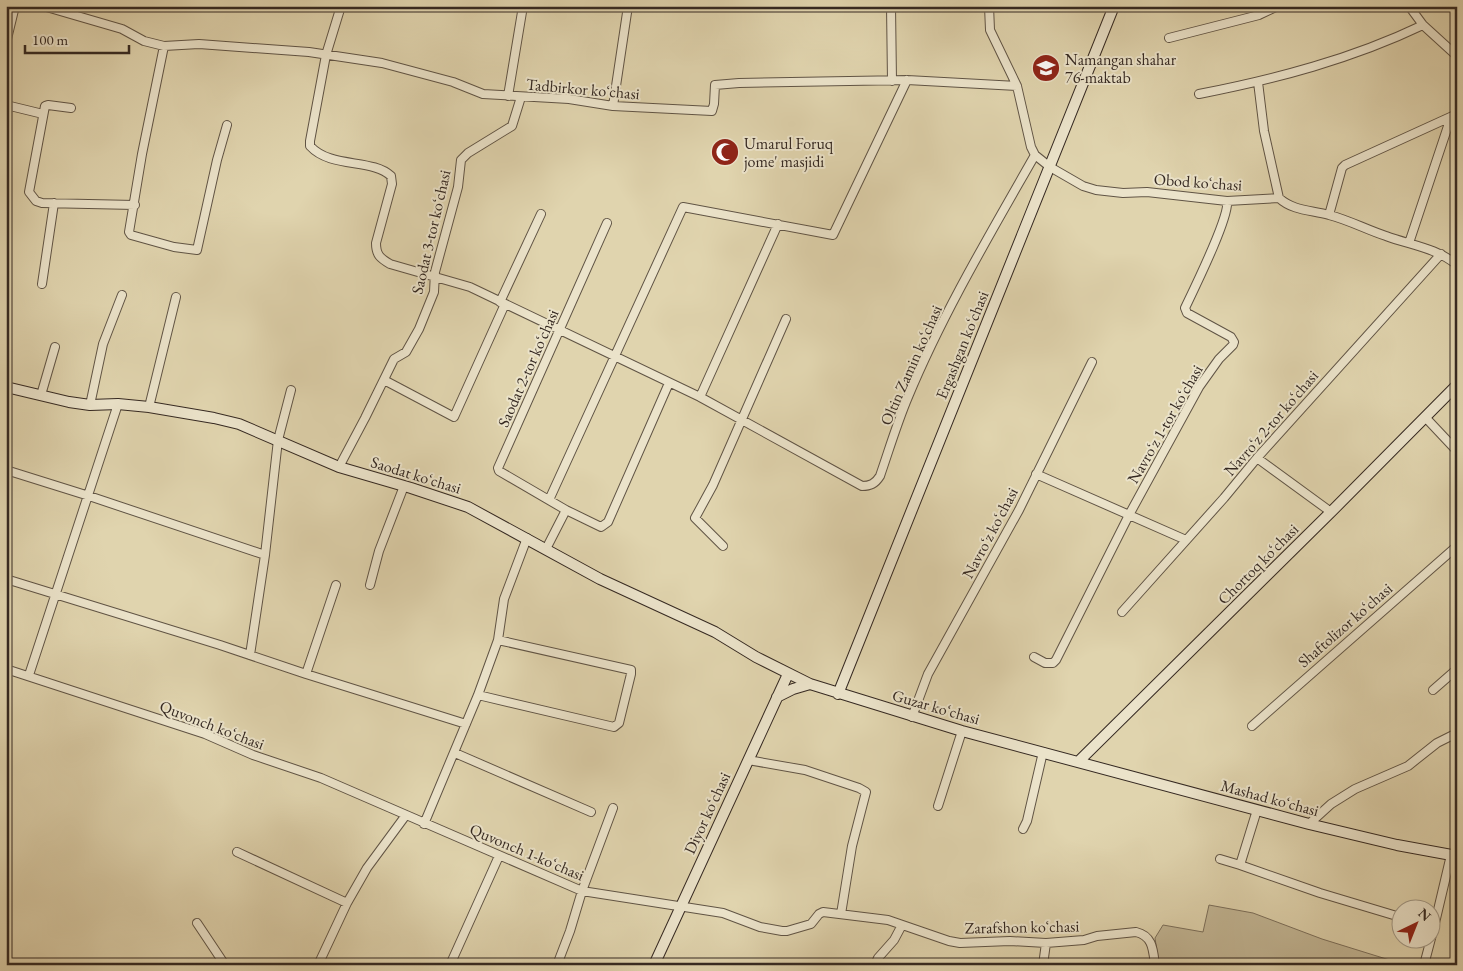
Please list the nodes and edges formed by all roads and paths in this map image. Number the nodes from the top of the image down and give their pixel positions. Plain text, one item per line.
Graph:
1 (15, 6) edge
2 (44, 6) edge
3 (341, 6) edge
4 (523, 6) edge
5 (628, 6) edge
6 (891, 6) edge
7 (989, 6) edge
8 (1114, 6) edge
9 (1278, 6) edge
10 (1409, 6) edge
11 (1423, 25) junction
12 (1169, 38) dead end
13 (6, 43) edge
14 (164, 46) junction
15 (326, 55) junction
16 (1457, 56) edge
17 (907, 80) junction
18 (892, 81) junction
19 (1258, 82) junction
20 (1017, 86) junction
21 (1200, 94) dead end
22 (508, 96) junction
23 (521, 97) junction
24 (6, 105) edge
25 (613, 106) junction
26 (71, 108) dead end
27 (43, 114) junction
28 (1454, 115) edge
29 (227, 125) dead end
30 (1035, 155) junction
31 (1050, 167) junction
32 (1279, 198) junction
33 (1227, 200) junction
34 (54, 203) junction
35 (134, 205) junction
36 (540, 214) dead end
37 (1329, 215) junction
38 (607, 223) dead end
39 (778, 224) junction
40 (1409, 243) junction
41 (1441, 254) junction
42 (1457, 265) edge
43 (435, 277) junction
44 (42, 284) dead end
45 (122, 295) dead end
46 (176, 297) dead end
47 (502, 303) junction
48 (786, 319) dead end
49 (560, 331) junction
50 (55, 347) dead end
51 (614, 358) junction
52 (1092, 362) dead end
53 (384, 380) junction
54 (669, 383) junction
55 (1457, 385) edge
56 (6, 387) edge
57 (291, 390) dead end
58 (41, 394) junction
59 (700, 397) junction
60 (118, 404) junction
61 (90, 405) junction
62 (149, 408) junction
63 (1425, 417) junction
64 (742, 420) junction
65 (278, 440) junction
66 (1457, 451) edge
67 (1257, 458) junction
68 (339, 467) junction
69 (6, 470) edge
70 (1036, 474) junction
71 (404, 486) junction
72 (89, 496) junction
73 (550, 500) junction
74 (566, 510) junction
75 (1331, 512) junction
76 (1129, 515) junction
77 (527, 538) junction
78 (1186, 540) junction
79 (723, 546) dead end
80 (1457, 546) edge
81 (546, 549) junction
82 (265, 555) junction
83 (6, 579) edge
84 (336, 585) dead end
85 (370, 586) dead end
86 (54, 595) junction
87 (1122, 612) dead end
88 (498, 640) junction
89 (250, 655) junction
90 (1034, 657) dead end
91 (6, 669) edge
92 (1457, 669) edge
93 (306, 674) junction
94 (788, 674) junction
95 (29, 675) junction
96 (810, 684) junction
97 (1433, 690) dead end
98 (838, 694) junction
99 (478, 696) junction
100 (776, 697) junction
101 (912, 716) junction
102 (466, 724) junction
103 (1252, 726) dead end
104 (962, 731) junction
105 (1457, 733) edge
106 (1043, 752) junction
107 (455, 753) junction
108 (748, 760) junction
109 (1078, 762) junction
110 (938, 806) dead end
111 (613, 808) dead end
112 (1257, 810) junction
113 (591, 812) dead end
114 (406, 815) junction
115 (424, 824) junction
116 (1309, 824) junction
117 (1023, 829) dead end
118 (237, 852) dead end
119 (499, 856) junction
120 (1454, 856) edge
121 (1220, 859) dead end
122 (1240, 865) junction
123 (582, 891) junction
124 (1440, 901) edge
125 (347, 903) junction
126 (681, 906) junction
127 (840, 914) junction
128 (1390, 914) edge
129 (197, 923) dead end
130 (902, 925) junction
131 (1046, 943) junction
132 (1428, 948) edge
133 (225, 965) edge
134 (318, 965) edge
135 (450, 965) edge
136 (556, 965) edge
137 (654, 965) edge
138 (875, 965) edge
139 (1043, 965) edge
140 (1155, 965) edge
141 (1424, 965) edge

1 - 13 street
2 - 14 street, Tadbirkor koʻchasi
3 - 15 street
4 - 22 street
5 - 25 street
6 - 18 street
7 - 20 street
8 - 31 street, Ergashgan koʻchasi
9 - 12 street
10 - 11 street
11 - 16 street
11 - 19 street
14 - 15 street, Tadbirkor koʻchasi
14 - 35 street
15 - 22 street, Tadbirkor koʻchasi
15 - 43 street, Oltin Zamin koʻchasi
17 - 18 street, Tadbirkor koʻchasi
17 - 20 street, Tadbirkor koʻchasi
17 - 39 street
18 - 25 street, Tadbirkor koʻchasi
19 - 21 street
19 - 32 street
20 - 30 street
22 - 23 street, Tadbirkor koʻchasi
23 - 25 street, Tadbirkor koʻchasi
23 - 43 street, Saodat 3-tor koʻchasi
24 - 27 street
26 - 27 street
27 - 34 street
28 - 37 street
28 - 40 street
29 - 35 street
30 - 31 street
30 - 64 street, Oltin Zamin koʻchasi
31 - 33 street, Obod koʻchasi
31 - 98 street, Ergashgan koʻchasi
32 - 33 street, Obod koʻchasi
32 - 37 street
33 - 76 street, Navroʻz 1-tor koʻchasi
34 - 35 street
34 - 44 street
36 - 47 street
37 - 40 street
38 - 49 street, Saodat 2-tor koʻchasi
39 - 51 street
39 - 59 street
40 - 41 street
41 - 42 street
41 - 67 street, Navroʻz 2-tor koʻchasi
43 - 47 street, Oltin Zamin koʻchasi
43 - 53 street, Saodat 3-tor koʻchasi
45 - 61 street
46 - 62 street
47 - 49 street, Oltin Zamin koʻchasi
47 - 53 street
48 - 64 street
49 - 51 street, Oltin Zamin koʻchasi
49 - 73 street, Saodat 2-tor koʻchasi
50 - 58 street
51 - 54 street, Oltin Zamin koʻchasi
51 - 73 street
52 - 70 street, Navroʻz koʻchasi
53 - 68 street, Saodat 3-tor koʻchasi
54 - 59 street, Oltin Zamin koʻchasi
54 - 74 street
55 - 63 street, Chortoq koʻchasi
56 - 58 street, Saodat koʻchasi
57 - 65 street
58 - 61 street, Saodat koʻchasi
59 - 64 street, Oltin Zamin koʻchasi
60 - 61 street, Saodat koʻchasi
60 - 62 street, Saodat koʻchasi
60 - 72 street
62 - 65 street, Saodat koʻchasi
63 - 66 street
63 - 75 street, Chortoq koʻchasi
64 - 79 street
65 - 68 street, Saodat koʻchasi
65 - 82 street
67 - 75 street
67 - 78 street, Navroʻz 2-tor koʻchasi
68 - 71 street, Saodat koʻchasi
69 - 72 street
70 - 76 street
70 - 101 street, Navroʻz koʻchasi
71 - 77 street, Saodat koʻchasi
71 - 85 street
72 - 82 street
72 - 86 street
73 - 74 street
74 - 81 street
75 - 109 street, Chortoq koʻchasi
76 - 78 street
76 - 90 street, Navroʻz 1-tor koʻchasi
77 - 81 street, Saodat koʻchasi
77 - 88 street
78 - 87 street, Navroʻz 2-tor koʻchasi
80 - 103 street, Shaftolizor koʻchasi
81 - 94 street, Saodat koʻchasi
82 - 89 street
83 - 86 street
84 - 93 street
86 - 89 street
86 - 95 street
88 - 99 street
88 - 99 street
89 - 93 street
91 - 95 street, Quvonch koʻchasi
92 - 97 street
93 - 102 street
94 - 96 street, Guzar koʻchasi
94 - 100 street, Diyor koʻchasi
95 - 114 street, Quvonch koʻchasi
96 - 98 street, Guzar koʻchasi
96 - 100 street
98 - 101 street, Guzar koʻchasi
99 - 102 street
100 - 108 street, Diyor koʻchasi
101 - 104 street, Guzar koʻchasi
102 - 107 street
104 - 106 street, Guzar koʻchasi
104 - 110 street
105 - 116 street
106 - 109 street, Guzar koʻchasi
106 - 117 street
107 - 113 street
107 - 115 street
108 - 126 street, Diyor koʻchasi
108 - 127 street
109 - 112 street, Mashad koʻchasi
111 - 123 street
112 - 116 street, Mashad koʻchasi
112 - 122 street
114 - 115 street, Quvonch 1-koʻchasi
114 - 125 street
115 - 119 street, Quvonch 1-koʻchasi
116 - 120 street, Mashad koʻchasi
118 - 125 street
119 - 123 street, Quvonch 1-koʻchasi
119 - 135 street
120 - 124 street
121 - 122 street
122 - 128 street
123 - 126 street, Quvonch 1-koʻchasi
123 - 136 street
125 - 134 street
126 - 127 street, Zarafshon koʻchasi
126 - 137 street, Diyor koʻchasi
127 - 130 street, Zarafshon koʻchasi
129 - 133 street
130 - 131 street, Zarafshon koʻchasi
130 - 138 street
131 - 139 street
131 - 140 street, Zarafshon koʻchasi
132 - 141 street

